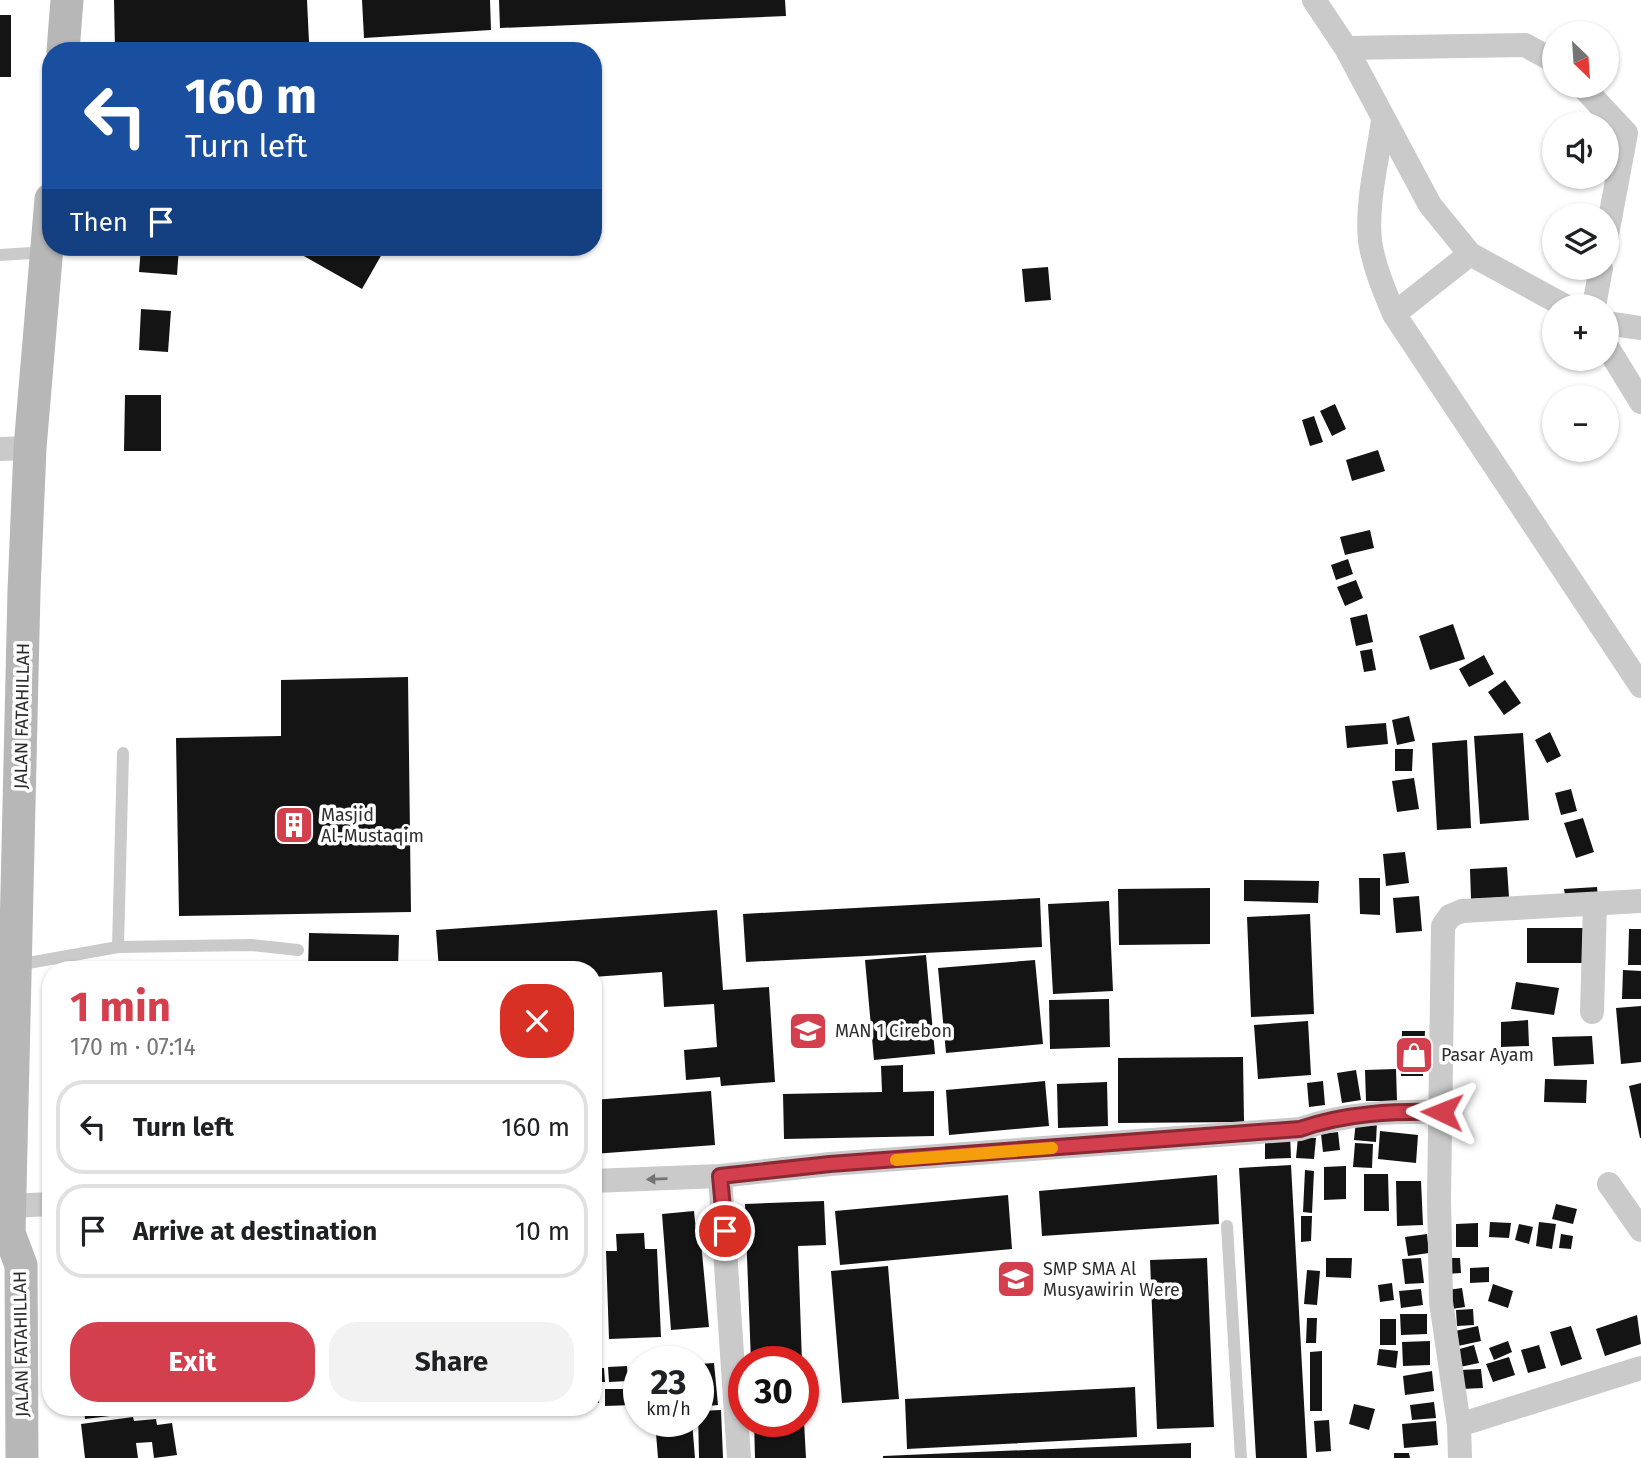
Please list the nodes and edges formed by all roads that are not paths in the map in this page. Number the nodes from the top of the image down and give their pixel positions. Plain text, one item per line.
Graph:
1 (67, 0) edge
2 (1314, 0) edge
3 (63, 42) edge
4 (1346, 48) junction
5 (1542, 54) edge
6 (1595, 98) edge
7 (1383, 120) junction
8 (1634, 134) edge
9 (1616, 203) edge
10 (42, 253) edge
11 (1470, 254) junction
12 (0, 255) edge
13 (47, 256) edge
14 (1543, 294) edge
15 (1394, 314) junction
16 (1619, 325) edge
17 (1641, 328) edge
18 (1619, 366) edge
19 (1641, 402) edge
20 (15, 449) edge
21 (1641, 685) edge
22 (11, 738) edge
23 (123, 753) dead end
24 (1641, 901) edge
25 (1595, 904) junction
26 (118, 947) junction
27 (298, 950) dead end
28 (17, 965) junction
29 (1592, 1012) dead end
30 (1442, 1112) junction
31 (720, 1176) junction
32 (602, 1181) edge
33 (1609, 1184) dead end
34 (42, 1212) edge
35 (1227, 1226) dead end
36 (1641, 1230) edge
37 (8, 1243) edge
38 (1641, 1368) edge
39 (1459, 1425) junction
40 (22, 1458) edge
41 (739, 1458) edge
42 (1241, 1458) edge
43 (1460, 1458) edge

1 - 3 street
2 - 4 street
4 - 5 street
4 - 7 street
6 - 8 street
7 - 11 street
7 - 15 street
8 - 9 street
10 - 12 lane
11 - 14 street
11 - 15 street
13 - 20 street, JALAN FATAHILLAH
15 - 21 street
16 - 17 street
18 - 19 street
20 - 22 street, JALAN FATAHILLAH
22 - 28 street, JALAN FATAHILLAH
23 - 26 lane
24 - 25 street
25 - 29 street
25 - 30 street
26 - 27 lane
26 - 28 lane
28 - 37 street, JALAN FATAHILLAH
30 - 31 street
30 - 39 street
31 -> 32 street
31 - 41 street
33 - 36 street
34 - 37 street
35 - 42 lane
37 - 40 street, JALAN FATAHILLAH
38 - 39 street
39 - 43 street

